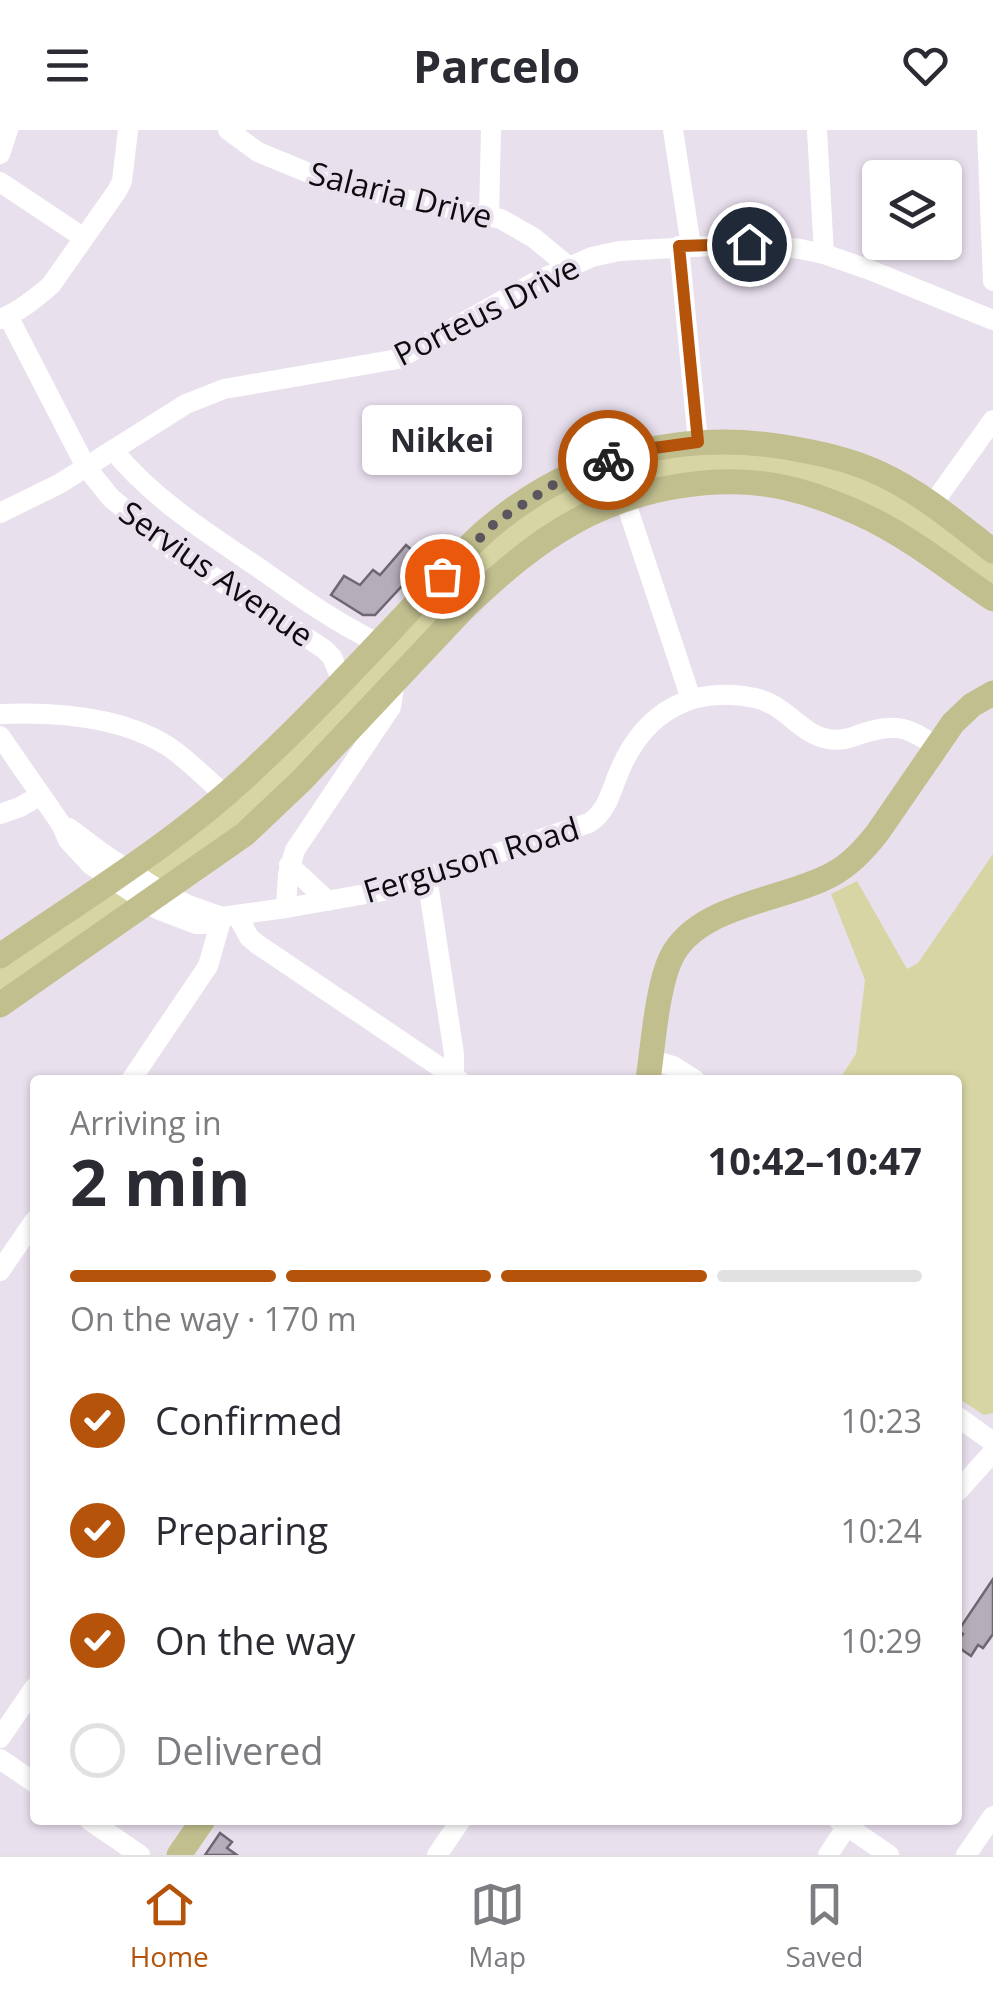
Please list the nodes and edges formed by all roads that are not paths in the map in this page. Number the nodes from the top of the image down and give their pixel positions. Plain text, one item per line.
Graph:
1 (8, 130) edge
2 (128, 130) edge
3 (228, 130) edge
4 (491, 130) edge
5 (673, 130) edge
6 (817, 130) edge
7 (987, 130) edge
8 (0, 154) edge
9 (0, 182) edge
10 (489, 216) junction
11 (84, 238) junction
12 (685, 246) junction
13 (824, 254) junction
14 (569, 267) junction
15 (993, 281) edge
16 (4, 317) edge
17 (993, 320) edge
18 (993, 420) edge
19 (698, 442) junction
20 (113, 450) junction
21 (86, 467) junction
22 (625, 500) junction
23 (932, 505) junction
24 (0, 513) edge
25 (993, 551) edge
26 (993, 600) edge
27 (378, 643) junction
28 (342, 682) junction
29 (395, 682) junction
30 (993, 693) edge
31 (691, 699) junction
32 (0, 714) edge
33 (0, 736) edge
34 (936, 746) junction
35 (41, 794) junction
36 (225, 796) junction
37 (0, 814) edge
38 (290, 865) junction
39 (119, 874) junction
40 (427, 877) junction
41 (154, 898) junction
42 (328, 901) junction
43 (286, 908) junction
44 (230, 916) junction
45 (0, 956) edge
46 (0, 1005) edge
47 (650, 1070) edge
48 (134, 1075) edge
49 (450, 1075) edge
50 (454, 1075) edge
51 (686, 1075) edge
52 (30, 1227) edge
53 (0, 1271) edge
54 (962, 1420) edge
55 (993, 1442) edge
56 (993, 1452) edge
57 (962, 1487) edge
58 (30, 1695) edge
59 (0, 1738) edge
60 (0, 1759) edge
61 (30, 1780) edge
62 (993, 1816) edge
63 (96, 1825) edge
64 (200, 1825) edge
65 (458, 1825) edge
66 (841, 1825) edge
67 (845, 1825) edge
68 (140, 1855) edge
69 (179, 1855) edge
70 (438, 1855) edge
71 (828, 1855) edge
72 (889, 1855) edge
73 (966, 1855) edge

1 - 8 street
2 - 11 street
3 - 10 street, Salaria Drive
4 - 10 street
5 - 12 street
6 - 13 street
7 - 15 street
9 - 11 street
10 - 14 street, Salaria Drive
11 - 16 street
12 - 13 street, Porteus Drive
12 - 14 street, Porteus Drive
12 - 19 street
13 - 17 street, Porteus Drive
14 - 20 street, Porteus Drive
16 - 21 street, Servius Avenue
18 - 23 street
19 - 23 main road
19 - 27 main road
20 - 21 street, Porteus Drive
20 - 27 street, Servius Avenue
21 - 24 street, Porteus Drive
21 - 28 street, Servius Avenue
22 - 26 main road
22 - 29 main road
22 - 31 street
23 - 25 main road
27 - 28 main road
28 - 36 main road
29 - 38 street
29 - 41 main road
30 - 34 main road
31 - 34 street
31 - 40 street, Ferguson Road
32 - 36 street
33 - 35 street, Ferguson Road
34 - 47 main road
35 - 37 street
35 - 39 street, Ferguson Road
36 - 39 main road
38 - 42 street
38 - 43 street
39 - 41 street, Ferguson Road
39 - 45 main road
40 - 42 street, Ferguson Road
40 - 50 street
41 - 44 street, Ferguson Road
41 - 46 main road
42 - 43 street, Ferguson Road
43 - 44 street, Ferguson Road
44 - 48 street
44 - 49 street
47 - 51 street
52 - 53 street
54 - 55 street
56 - 57 street
58 - 59 street
60 - 61 street
62 - 73 street
63 - 68 street
64 - 69 main road
65 - 70 street
66 - 71 street
67 - 72 street

